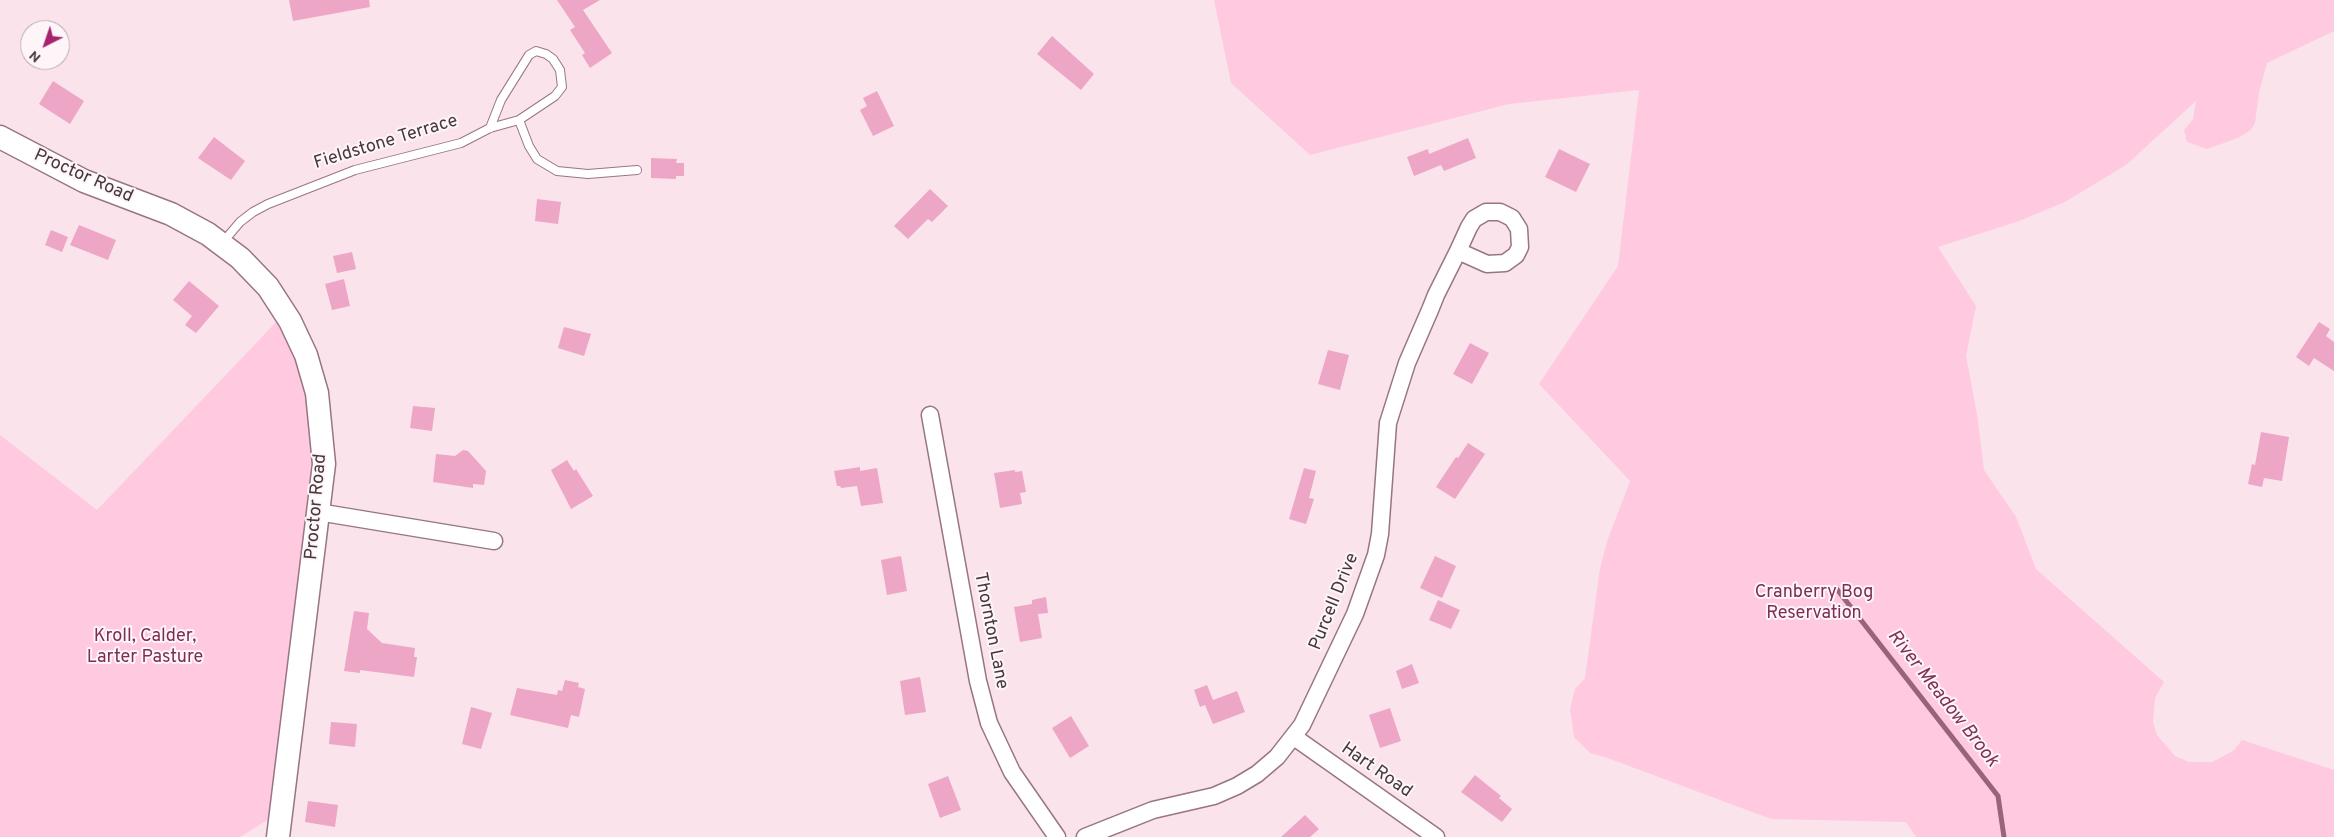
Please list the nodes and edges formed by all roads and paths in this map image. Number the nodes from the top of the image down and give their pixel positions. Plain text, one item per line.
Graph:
1 (519, 120) junction
2 (490, 128) junction
3 (0, 137) edge
4 (637, 170) dead end
5 (221, 244) junction
6 (1458, 251) dead end
7 (930, 415) dead end
8 (318, 512) junction
9 (494, 541) dead end
10 (1294, 737) junction
11 (278, 837) edge
12 (1057, 837) edge
13 (1085, 837) edge
14 (1436, 837) edge

1 - 2 lane, Fieldstone Terrace
1 - 2 lane, Fieldstone Terrace
1 - 4 lane
2 - 5 lane, Fieldstone Terrace
3 - 5 main road, Proctor Road
5 - 8 main road, Proctor Road
6 - 10 street, Purcell Drive
7 - 12 street, Thornton Lane
8 - 9 street
8 - 11 main road, Proctor Road
10 - 13 street, Purcell Drive
10 - 14 street, Hart Road

